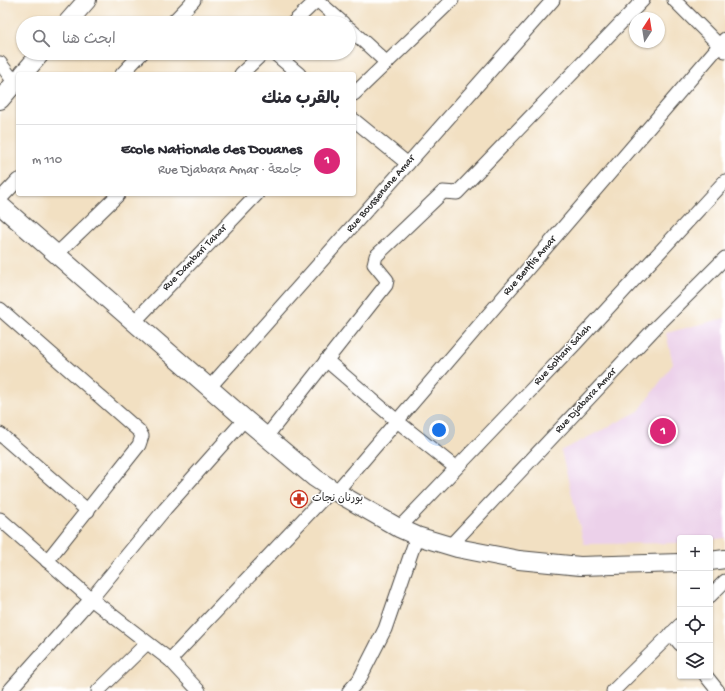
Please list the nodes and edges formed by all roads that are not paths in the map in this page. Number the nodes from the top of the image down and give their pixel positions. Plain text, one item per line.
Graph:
1 (87, 0) edge
2 (194, 0) edge
3 (317, 0) edge
4 (452, 0) edge
5 (553, 0) edge
6 (643, 0) edge
7 (674, 0) edge
8 (73, 16) edge
9 (179, 16) edge
10 (300, 16) edge
11 (335, 16) edge
12 (356, 34) edge
13 (723, 45) edge
14 (35, 60) edge
15 (135, 60) edge
16 (256, 60) edge
17 (282, 60) edge
18 (387, 63) junction
19 (0, 64) edge
20 (24, 72) edge
21 (124, 72) edge
22 (243, 72) edge
23 (297, 72) edge
24 (16, 77) edge
25 (16, 81) edge
26 (356, 92) edge
27 (0, 100) edge
28 (356, 122) edge
29 (408, 164) junction
30 (725, 181) edge
31 (16, 182) edge
32 (117, 196) edge
33 (255, 196) edge
34 (0, 199) edge
35 (0, 205) edge
36 (57, 254) junction
37 (725, 258) edge
38 (0, 309) edge
39 (134, 322) junction
40 (326, 360) junction
41 (209, 388) junction
42 (245, 419) junction
43 (397, 420) junction
44 (0, 434) edge
45 (266, 437) junction
46 (456, 468) junction
47 (334, 491) junction
48 (88, 511) junction
49 (0, 519) edge
50 (399, 528) junction
51 (417, 536) junction
52 (450, 546) junction
53 (725, 559) edge
54 (47, 560) junction
55 (713, 561) edge
56 (677, 563) edge
57 (725, 581) edge
58 (713, 593) edge
59 (91, 599) junction
60 (676, 629) edge
61 (680, 643) edge
62 (147, 644) junction
63 (170, 660) junction
64 (708, 679) edge
65 (9, 691) edge
66 (98, 691) edge
67 (199, 691) edge
68 (348, 691) edge
69 (612, 691) edge
70 (718, 691) edge

1 - 8 main road
2 - 9 street
3 - 10 street
3 - 11 street
4 - 18 street
5 - 29 street, Rue Boussenane Amar
6 - 40 street
7 - 13 street
12 - 18 street
13 - 43 street, Rue Benflis Amar
14 - 20 main road
15 - 21 street
16 - 22 street
17 - 23 street
18 - 26 street
19 - 24 street
25 - 27 main road
28 - 29 street
29 - 41 street, Rue Boussenane Amar
30 - 46 street, Rue Soltani Salah
31 - 34 street
32 - 36 street
33 - 39 street, Rue Dambari Tahar
35 - 36 main road
36 - 39 main road
37 - 52 street, Rue Djabara Amar
38 - 48 street
39 - 41 main road
40 - 43 street
40 - 45 street
41 - 42 main road
42 - 45 main road
42 - 59 street
43 - 46 street
43 - 47 street, Rue Benflis Amar
44 - 48 street
45 - 47 main road
46 - 50 street, Rue Soltani Salah
47 - 50 main road
47 - 63 street, Rue Benflis Amar
48 - 54 street
49 - 54 street
50 - 51 main road
51 - 52 main road
51 - 68 street
52 - 56 main road
53 - 55 main road
54 - 59 street
57 - 58 street
59 - 62 street
59 - 65 street
60 - 61 street
60 - 69 street
62 - 63 street
62 - 66 street
63 - 67 street
64 - 70 street

